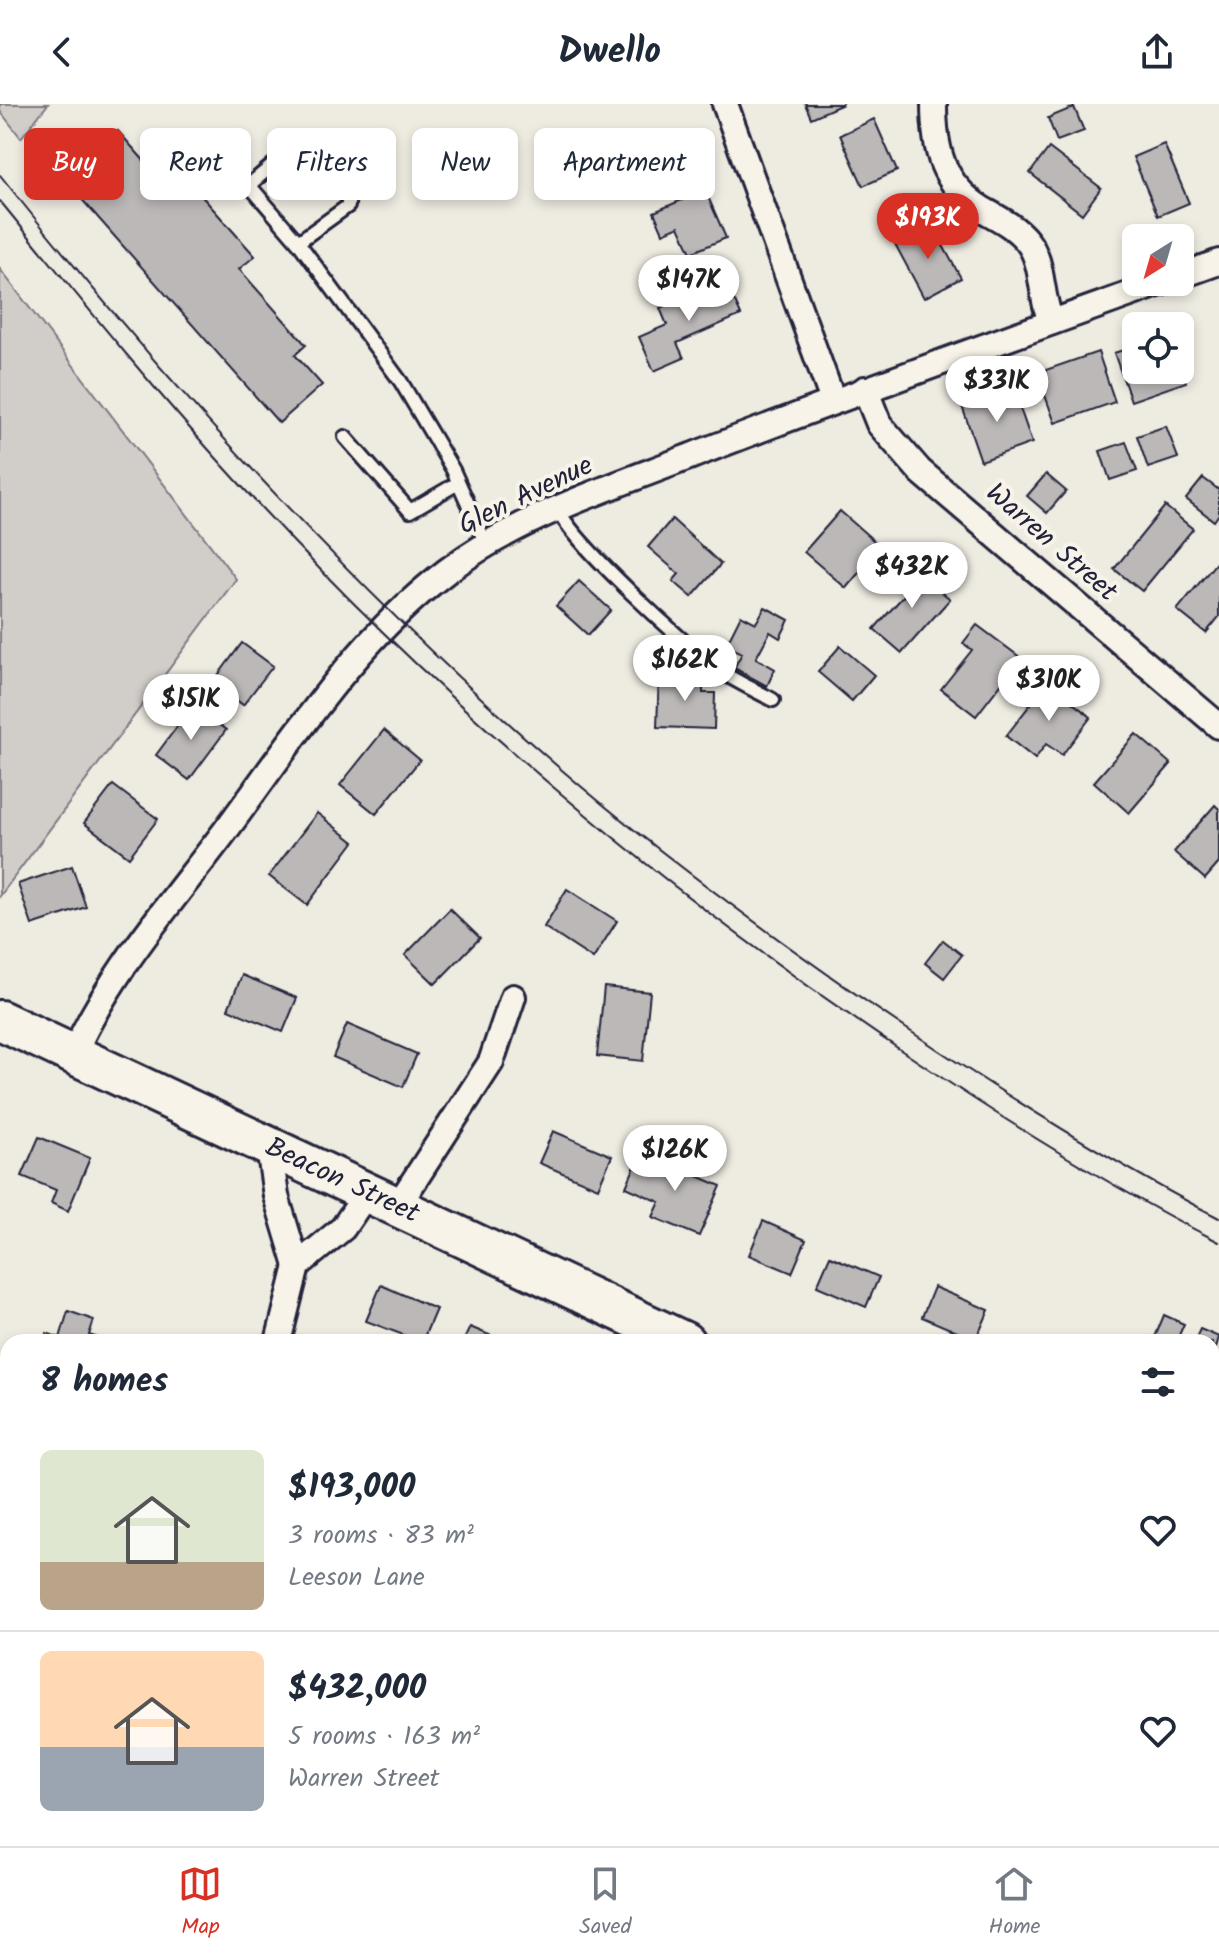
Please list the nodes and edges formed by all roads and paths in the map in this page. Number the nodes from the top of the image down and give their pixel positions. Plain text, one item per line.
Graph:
1 (725, 104) edge
2 (934, 104) edge
3 (298, 242) junction
4 (1219, 262) edge
5 (1194, 271) edge
6 (1125, 296) edge
7 (1052, 322) junction
8 (865, 389) junction
9 (833, 401) junction
10 (345, 437) dead end
11 (458, 483) junction
12 (558, 509) junction
13 (486, 544) junction
14 (773, 700) dead end
15 (1219, 726) edge
16 (513, 997) dead end
17 (0, 1020) edge
18 (73, 1055) junction
19 (269, 1147) junction
20 (382, 1200) junction
21 (297, 1266) junction
22 (280, 1334) edge
23 (668, 1334) edge

1 - 9 street
2 - 7 street
3 - 3 lane
3 - 11 lane
4 - 5 street
6 - 7 street, Glen Avenue
7 - 8 street, Glen Avenue
8 - 9 street, Glen Avenue
8 - 15 street, Warren Street
9 - 12 street, Glen Avenue
10 - 11 lane
11 - 13 lane
12 - 13 street, Glen Avenue
12 - 14 lane
13 - 18 street, Glen Avenue
16 - 20 street
17 - 18 main road, Beacon Street
18 - 19 main road, Beacon Street
19 - 20 main road, Beacon Street
19 - 21 street
20 - 21 street
20 - 23 main road, Beacon Street
21 - 22 street

